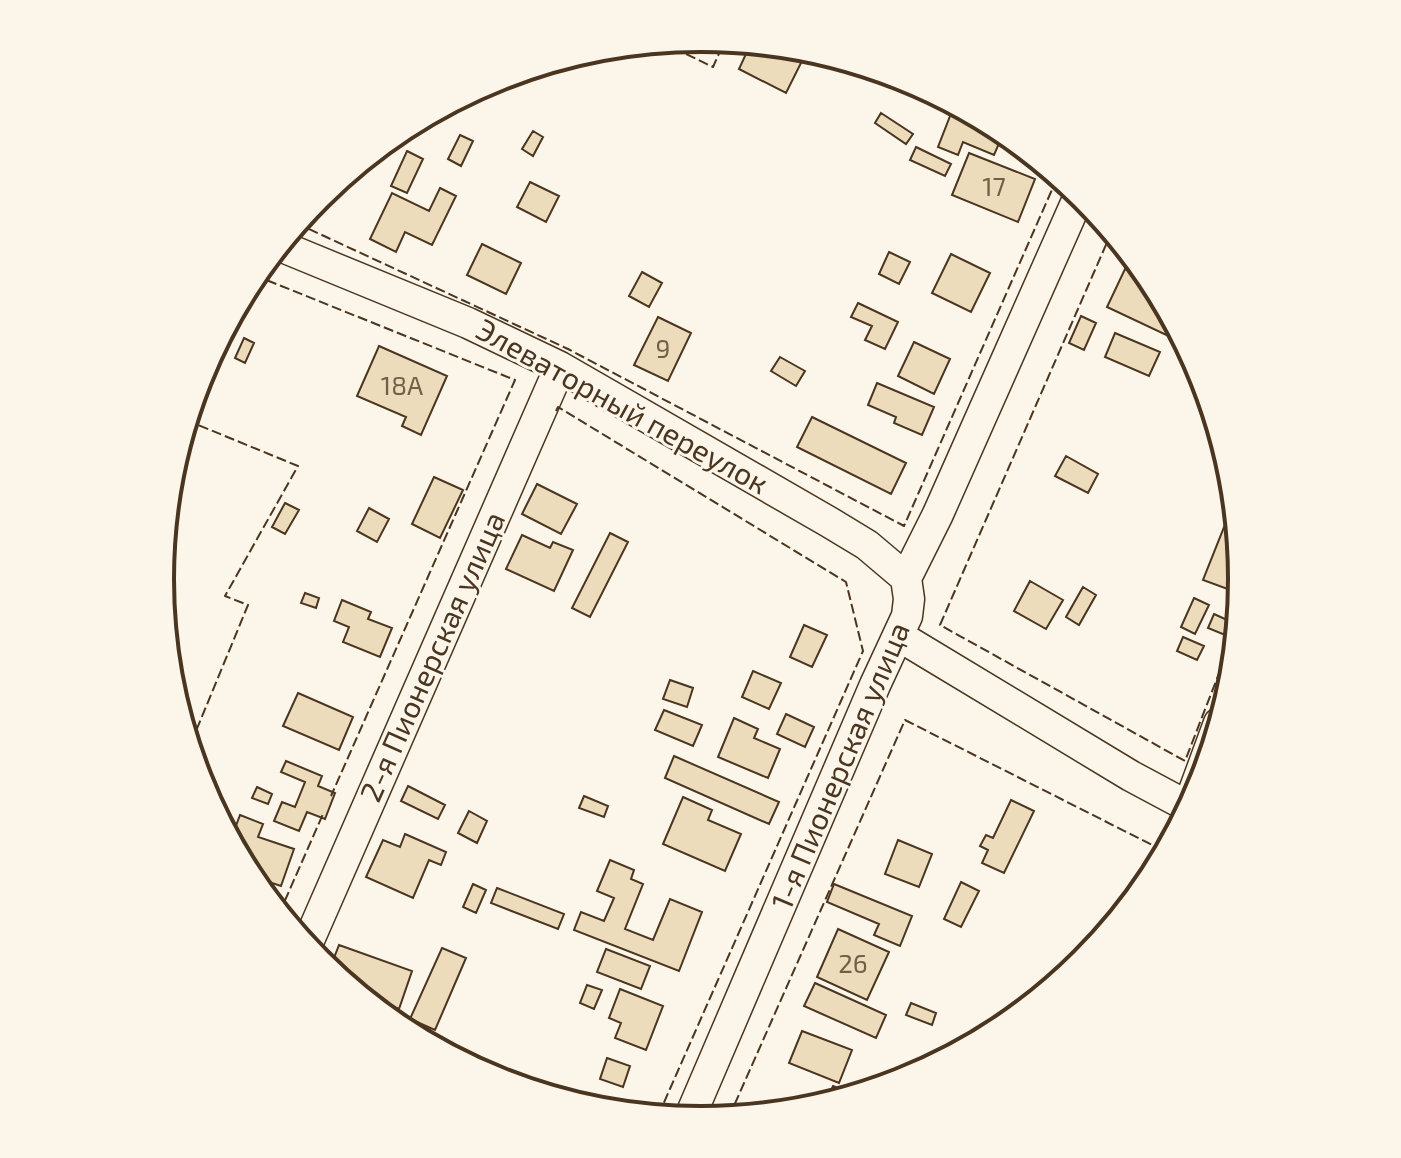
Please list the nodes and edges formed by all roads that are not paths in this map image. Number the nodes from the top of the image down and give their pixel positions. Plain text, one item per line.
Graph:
1 (1074, 207) edge
2 (289, 250) edge
3 (560, 367) junction
4 (906, 578) junction
5 (899, 636) junction
6 (1178, 802) edge
7 (312, 934) edge
8 (695, 1106) edge

1 - 4 street, 1-я Пионерская улица
2 - 3 street, Элеваторный переулок
3 - 4 street, Элеваторный переулок
3 - 7 street, 2-я Пионерская улица
4 - 5 street, 1-я Пионерская улица
5 - 6 street
5 - 8 street, 1-я Пионерская улица

